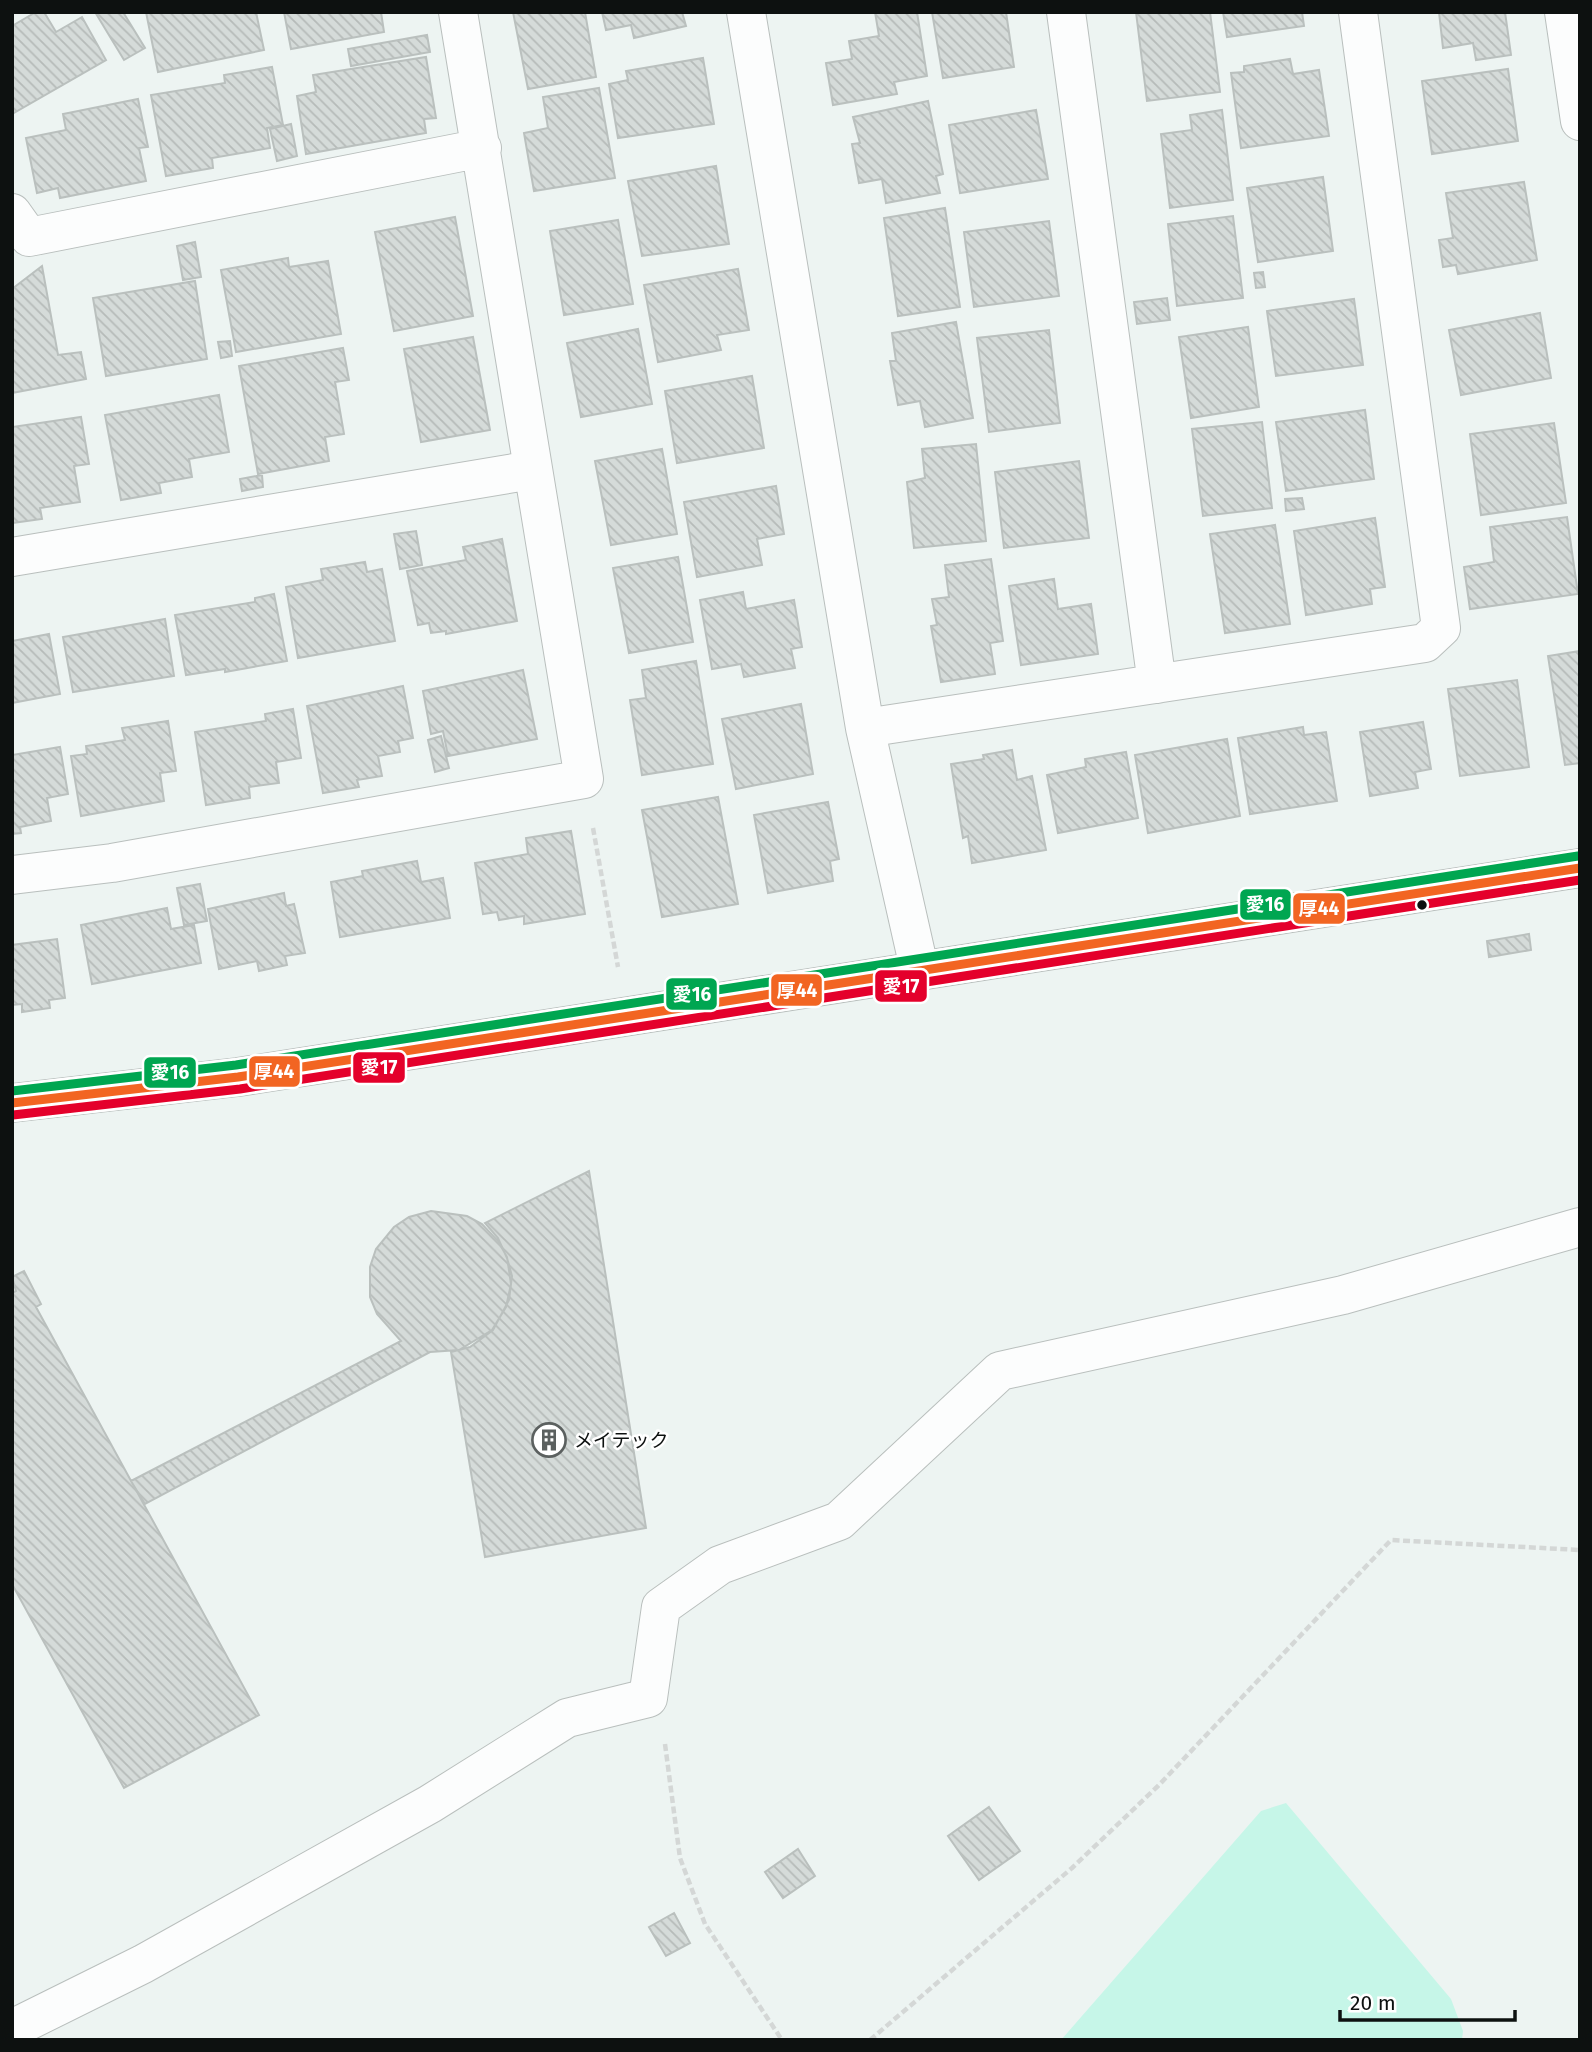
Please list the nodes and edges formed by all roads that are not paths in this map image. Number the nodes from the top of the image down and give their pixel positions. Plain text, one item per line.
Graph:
1 (458, 12) edge
2 (746, 12) edge
3 (1066, 12) edge
4 (1358, 12) edge
5 (1564, 12) edge
6 (1580, 121) edge
7 (482, 148) junction
8 (12, 213) edge
9 (532, 470) junction
10 (12, 557) edge
11 (1157, 684) junction
12 (865, 728) junction
13 (1580, 868) edge
14 (12, 875) edge
15 (920, 972) junction
16 (12, 1103) edge
17 (1580, 1227) edge
18 (12, 2036) edge

1 - 7 street
2 - 12 street
3 - 11 street
4 - 11 street
5 - 6 street
7 - 8 street
7 - 9 street
9 - 10 street
9 - 14 street
11 - 12 street
12 - 15 street
13 - 15 street
15 - 16 street
17 - 18 street

